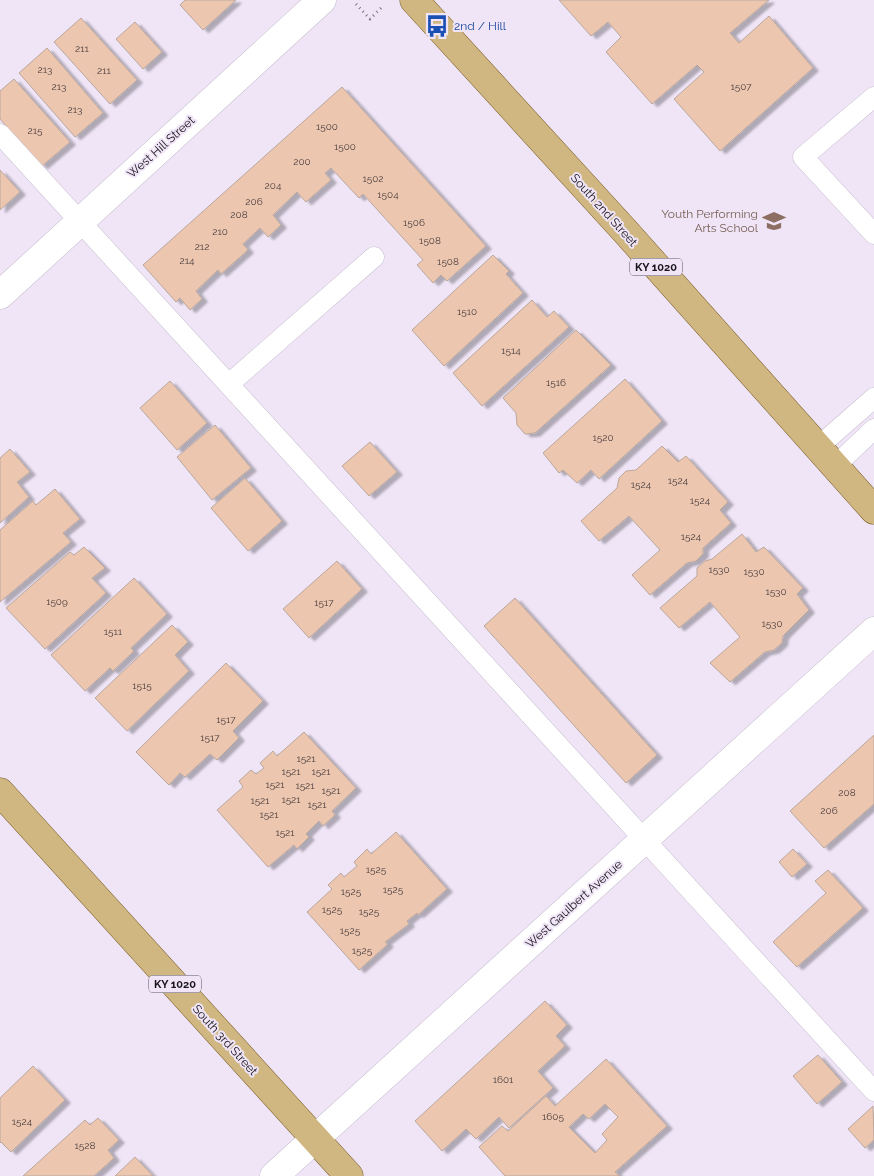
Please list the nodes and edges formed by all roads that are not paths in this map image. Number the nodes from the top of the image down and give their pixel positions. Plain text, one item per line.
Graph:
1 (322, 0) edge
2 (414, 0) edge
3 (874, 97) edge
4 (0, 134) edge
5 (80, 221) junction
6 (872, 229) edge
7 (374, 257) dead end
8 (0, 295) edge
9 (228, 384) junction
10 (874, 398) edge
11 (874, 429) edge
12 (827, 457) junction
13 (874, 510) edge
14 (874, 632) edge
15 (0, 792) edge
16 (645, 839) junction
17 (874, 1091) edge
18 (315, 1138) junction
19 (274, 1176) edge
20 (349, 1176) edge

1 - 5 street, West Hill Street
2 - 12 main road, South 2nd Street / KY 1020
3 - 6 lane
4 - 5 lane
5 - 8 street, West Hill Street
5 - 9 lane
7 - 9 lane
9 - 16 lane
10 - 12 lane
11 - 12 lane
12 - 13 main road, South 2nd Street / KY 1020
14 - 16 street, West Gaulbert Avenue
15 - 18 main road, South 3rd Street / KY 1020
16 - 17 lane
16 - 18 street, West Gaulbert Avenue
18 - 19 street, West Gaulbert Avenue
18 - 20 main road, South 3rd Street / KY 1020

